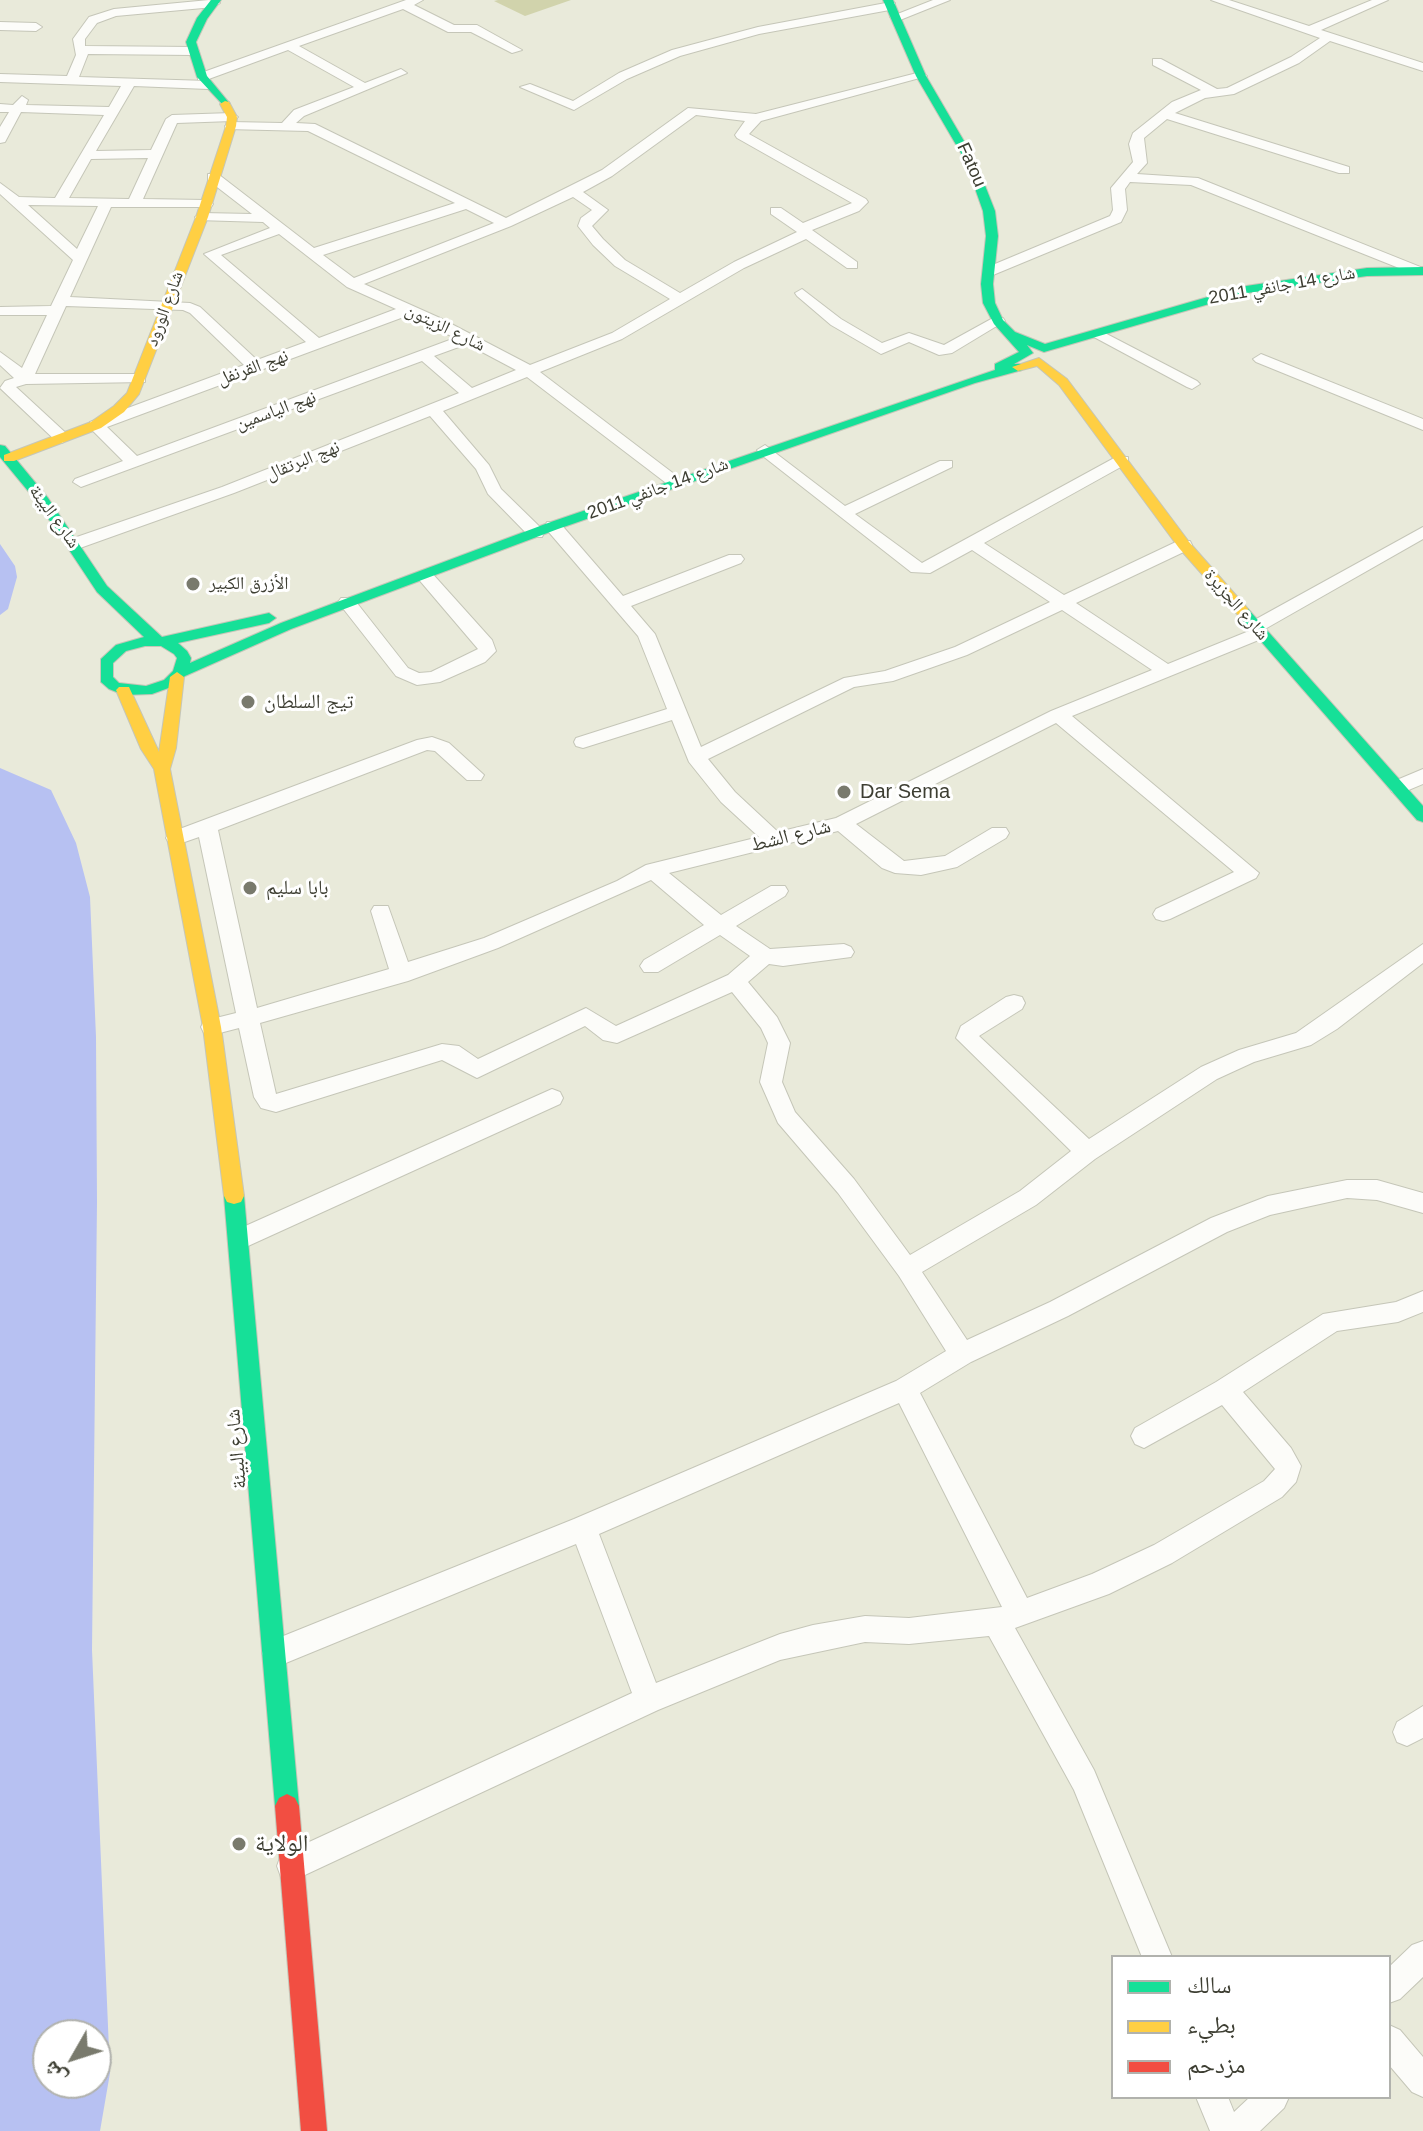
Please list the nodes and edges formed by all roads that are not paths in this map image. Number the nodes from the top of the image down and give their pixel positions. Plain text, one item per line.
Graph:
1 (944, 0) edge
2 (1217, 0) edge
3 (1382, 0) edge
4 (215, 1) edge
5 (410, 2) edge
6 (892, 8) edge
7 (0, 26) edge
8 (36, 27) dead end
9 (1307, 31) junction
10 (1327, 37) junction
11 (289, 46) junction
12 (83, 50) junction
13 (516, 50) dead end
14 (193, 51) junction
15 (1157, 62) dead end
16 (1423, 67) edge
17 (401, 73) dead end
18 (921, 76) junction
19 (0, 78) edge
20 (37, 79) junction
21 (71, 81) junction
22 (205, 81) junction
23 (130, 82) junction
24 (526, 87) dead end
25 (365, 88) junction
26 (1214, 92) junction
27 (0, 108) edge
28 (17, 108) junction
29 (112, 111) junction
30 (1165, 114) junction
31 (756, 118) junction
32 (232, 122) junction
33 (288, 124) junction
34 (0, 139) edge
35 (156, 154) junction
36 (85, 155) junction
37 (1344, 170) dead end
38 (213, 177) junction
39 (1127, 178) junction
40 (0, 187) edge
41 (574, 192) junction
42 (16, 201) junction
43 (60, 201) junction
44 (106, 203) junction
45 (134, 203) junction
46 (464, 205) junction
47 (204, 211) junction
48 (776, 211) dead end
49 (262, 218) junction
50 (506, 223) junction
51 (277, 230) junction
52 (804, 231) junction
53 (311, 254) junction
54 (80, 259) junction
55 (852, 265) dead end
56 (1421, 271) edge
57 (988, 272) junction
58 (352, 284) junction
59 (802, 293) dead end
60 (680, 299) junction
61 (166, 304) junction
62 (59, 306) junction
63 (408, 310) junction
64 (0, 311) edge
65 (998, 321) junction
66 (1099, 334) junction
67 (469, 338) junction
68 (317, 344) junction
69 (1041, 355) junction
70 (425, 356) junction
71 (0, 357) edge
72 (1261, 359) dead end
73 (256, 368) junction
74 (529, 371) junction
75 (25, 379) junction
76 (140, 379) junction
77 (1192, 384) dead end
78 (470, 394) junction
79 (433, 409) junction
80 (96, 425) junction
81 (1423, 425) edge
82 (62, 438) junction
83 (765, 450) junction
84 (4, 454) edge
85 (1122, 460) junction
86 (135, 463) junction
87 (946, 464) dead end
88 (81, 482) dead end
89 (676, 483) junction
90 (843, 513) junction
91 (545, 530) junction
92 (1423, 532) edge
93 (972, 542) junction
94 (74, 544) junction
95 (1184, 545) junction
96 (735, 559) dead end
97 (424, 575) junction
98 (102, 589) junction
99 (347, 602) junction
100 (1064, 602) junction
101 (622, 603) junction
102 (1257, 630) junction
103 (161, 642) junction
104 (106, 662) junction
105 (1168, 672) junction
106 (178, 675) junction
107 (124, 690) junction
108 (677, 712) junction
109 (1058, 715) junction
110 (583, 742) dead end
111 (696, 757) junction
112 (162, 769) junction
113 (474, 775) dead end
114 (1423, 776) edge
115 (1399, 787) junction
116 (1423, 816) edge
117 (842, 823) junction
118 (207, 826) junction
119 (999, 833) dead end
120 (176, 838) junction
121 (776, 841) junction
122 (653, 870) junction
123 (778, 891) dead end
124 (381, 911) dead end
125 (1163, 914) dead end
126 (719, 925) junction
127 (844, 952) dead end
128 (1423, 952) edge
129 (765, 956) junction
130 (651, 966) dead end
131 (401, 975) junction
132 (735, 981) junction
133 (1014, 1003) dead end
134 (248, 1017) junction
135 (212, 1027) junction
136 (552, 1098) dead end
137 (1087, 1152) junction
138 (1423, 1203) edge
139 (240, 1239) junction
140 (907, 1269) junction
141 (1423, 1301) edge
142 (962, 1354) junction
143 (905, 1389) junction
144 (1225, 1390) junction
145 (1144, 1436) dead end
146 (583, 1528) junction
147 (1008, 1618) junction
148 (276, 1653) junction
149 (649, 1700) junction
150 (292, 1866) junction
151 (1156, 1955) edge
152 (1423, 1956) edge
153 (1391, 1986) edge
154 (1391, 2043) edge
155 (1423, 2081) edge
156 (1213, 2099) edge
157 (1271, 2099) edge
158 (314, 2131) edge
159 (1226, 2131) edge
160 (1237, 2131) edge

1 - 6 street
2 - 9 street
3 - 9 street
4 - 12 street
4 - 14 main road
5 - 11 street
5 - 13 street
6 - 18 main road, Fatou
6 - 24 street
7 - 8 street
9 - 10 street
10 - 16 street
10 - 26 street
11 - 22 street
11 - 25 street
12 - 14 street
12 - 21 street
14 - 22 main road
15 - 26 street
17 - 25 street
18 - 31 street
18 - 57 main road, Fatou
19 - 20 street
20 - 21 street
20 - 28 street
21 - 23 street
22 - 23 street
22 - 32 main road
23 - 29 street
25 - 33 street
26 - 30 street
27 - 28 street
28 - 29 street
28 - 34 street
29 - 36 street
30 - 37 street
30 - 39 street
31 - 41 street
31 - 52 street, نهج البرتقال
32 - 33 street
32 - 35 street
32 - 38 main road
33 - 46 street
35 - 36 street
35 - 45 street
36 - 43 street
38 - 47 main road, شارع الورود
38 - 49 street, شارع الزيتون
39 - 56 street
39 - 57 street
40 - 42 street
41 - 50 street
41 - 60 street
42 - 43 street
42 - 54 street
43 - 44 street
44 - 45 street
44 - 54 street
45 - 47 street
46 - 50 street
46 - 53 street
47 - 49 street
47 - 61 main road, شارع الورود
48 - 52 street
49 - 51 street, شارع الزيتون
50 - 58 street
51 - 53 street, شارع الزيتون
51 - 68 street
52 - 55 street
52 - 60 street, نهج البرتقال
53 - 58 street, شارع الزيتون
54 - 62 street
56 - 66 main road, شارع 14 جانفي 2011
57 - 65 main road, Fatou
58 - 63 street, شارع الزيتون
59 - 65 street
60 - 74 street, نهج البرتقال
61 - 62 street
61 - 73 street
61 - 76 main road, شارع الورود
62 - 64 street
62 - 75 street
63 - 67 street, شارع الزيتون
63 - 68 street, نهج القرنفل
65 - 69 main road
66 - 69 main road, شارع 14 جانفي 2011
66 - 77 street
67 - 70 street, نهج الياسمين
67 - 74 street, شارع الزيتون
68 - 73 street, نهج القرنفل
69 - 83 main road, شارع 14 جانفي 2011
69 - 85 main road, شارع الجزيرة
70 - 78 street
70 - 86 street, نهج الياسمين
71 - 75 street
72 - 81 street
73 - 80 street, نهج القرنفل
74 - 78 street, نهج البرتقال
74 - 89 street, شارع الزيتون
75 - 76 street
75 - 82 street
76 - 80 main road, شارع الورود
78 - 79 street, نهج البرتقال
79 - 91 street
79 - 94 street, نهج البرتقال
80 - 82 main road, شارع الورود
80 - 86 street
82 - 84 main road, شارع الورود
83 - 89 main road, شارع 14 جانفي 2011
83 - 90 street
84 - 94 main road, شارع البيئة
85 - 93 street
85 - 95 main road, شارع الجزيرة
86 - 88 street, نهج الياسمين
87 - 90 street
89 - 91 main road, شارع 14 جانفي 2011
90 - 93 street
91 - 97 main road, شارع 14 جانفي 2011
91 - 101 street
92 - 102 street, شارع الشط
93 - 100 street
94 - 98 main road, شارع البيئة
95 - 100 street
95 - 102 main road, شارع الجزيرة
96 - 101 street
97 - 99 main road, شارع 14 جانفي 2011
97 - 99 street
98 - 103 main road, شارع البيئة
98 - 104 main road, شارع البيئة
99 - 103 main road, شارع 14 جانفي 2011
99 - 106 main road, شارع 14 جانفي 2011
100 - 105 street
100 - 111 street
101 - 108 street
102 - 105 street, شارع الشط
102 - 115 main road, شارع الجزيرة
103 - 104 main road
103 - 106 main road
104 - 107 main road
105 - 109 street, شارع الشط
106 - 107 main road
106 - 112 main road, شارع البيئة
107 - 112 main road, شارع البيئة
108 - 110 street
108 - 111 street
109 - 117 street, شارع الشط
109 - 125 street
111 - 121 street
112 - 120 main road, شارع البيئة
113 - 118 street
114 - 115 street
115 - 116 main road, شارع الجزيرة
117 - 119 street
117 - 121 street, شارع الشط
118 - 120 street
118 - 134 street
120 - 135 main road, شارع البيئة
121 - 122 street, شارع الشط
122 - 126 street
122 - 131 street, شارع الشط
123 - 126 street
124 - 131 street
126 - 129 street
126 - 130 street
127 - 129 street
128 - 137 street
129 - 132 street
131 - 134 street, شارع الشط
132 - 134 street
132 - 140 street
133 - 137 street
134 - 135 street, شارع الشط
135 - 139 main road, شارع البيئة
136 - 139 street
137 - 140 street
138 - 142 street
139 - 148 main road, شارع البيئة
140 - 142 street
141 - 144 street
142 - 143 street
143 - 146 street
143 - 147 street
144 - 145 street
144 - 147 street
146 - 148 street
146 - 149 street
147 - 149 street
147 - 151 street
148 - 150 main road, شارع البيئة
149 - 150 street
150 - 158 main road, شارع البيئة
152 - 153 street
154 - 155 street
156 - 159 street
157 - 160 street

